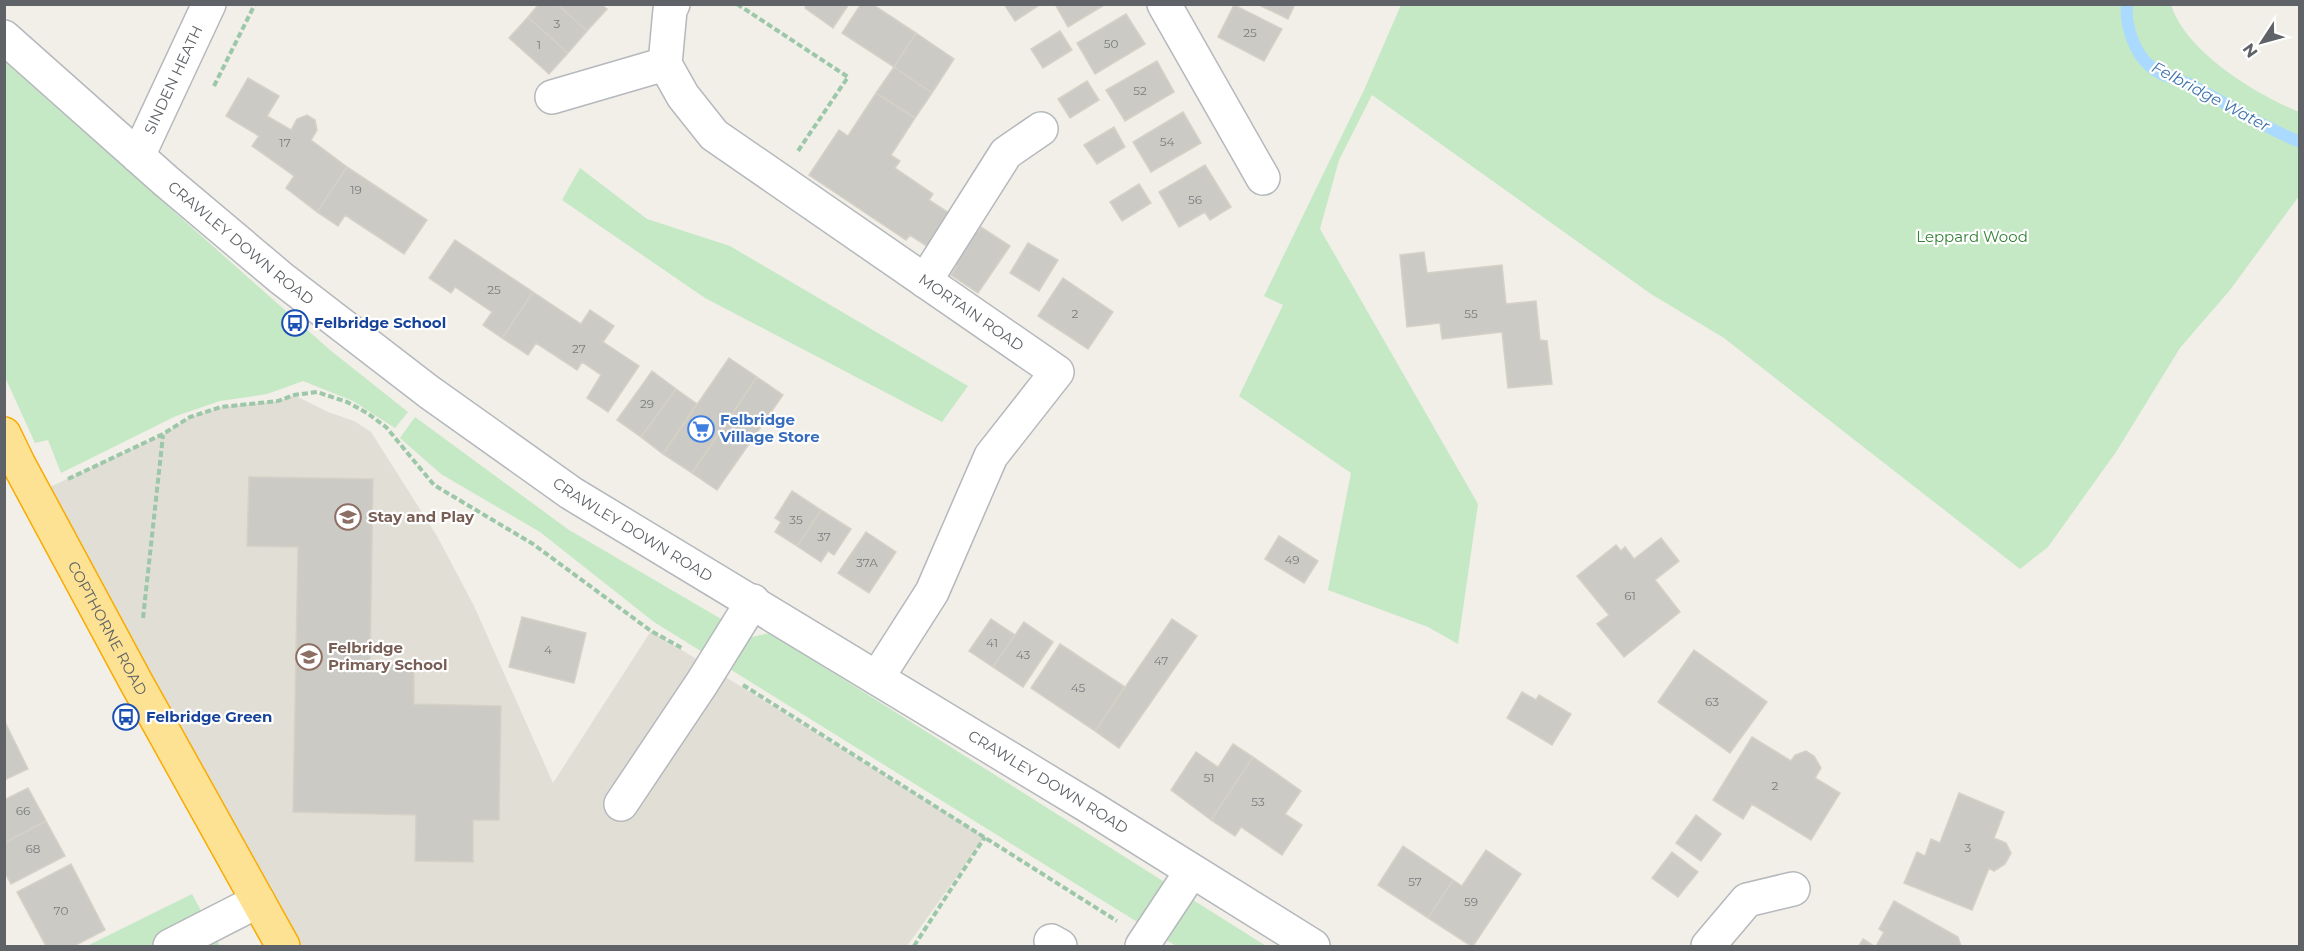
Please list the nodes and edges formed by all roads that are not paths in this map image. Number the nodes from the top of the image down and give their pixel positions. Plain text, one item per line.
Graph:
1 (209, 4) edge
2 (1164, 4) edge
3 (669, 6) edge
4 (4, 37) edge
5 (665, 64) junction
6 (552, 97) dead end
7 (1041, 129) dead end
8 (138, 156) junction
9 (1263, 178) dead end
10 (925, 280) junction
11 (4, 434) edge
12 (753, 601) junction
13 (877, 678) junction
14 (621, 804) dead end
15 (1191, 872) junction
16 (1793, 889) dead end
17 (258, 901) junction
18 (1144, 943) edge
19 (170, 946) edge
20 (283, 946) edge
21 (1313, 946) edge
22 (1708, 946) edge

1 - 8 street, SINDEN HEATH
2 - 9 street
3 - 5 street
4 - 8 street, CRAWLEY DOWN ROAD
5 - 6 street
5 - 10 street, MORTAIN ROAD
7 - 10 street
8 - 12 street, CRAWLEY DOWN ROAD
10 - 13 street, MORTAIN ROAD
11 - 17 highway, COPTHORNE ROAD
12 - 13 street, CRAWLEY DOWN ROAD
12 - 14 street
13 - 15 street, CRAWLEY DOWN ROAD
15 - 18 street
15 - 21 street, CRAWLEY DOWN ROAD
16 - 22 street
17 - 19 street
17 - 20 highway, COPTHORNE ROAD

